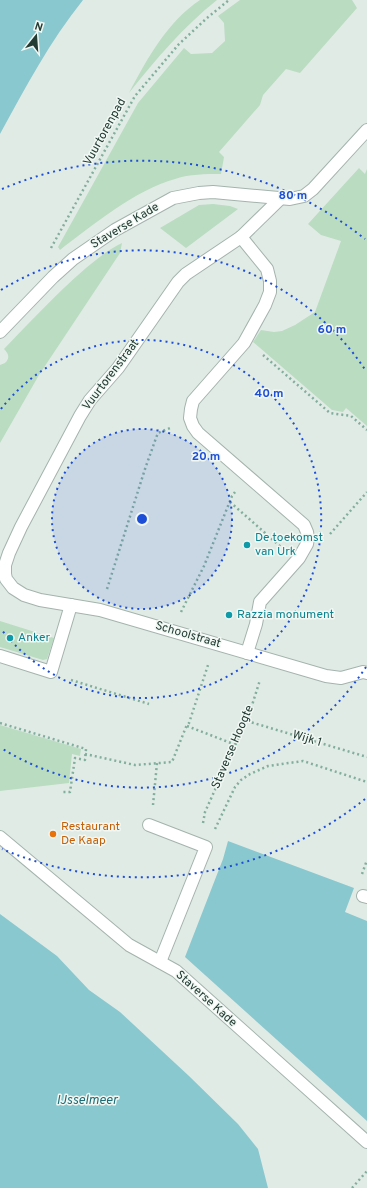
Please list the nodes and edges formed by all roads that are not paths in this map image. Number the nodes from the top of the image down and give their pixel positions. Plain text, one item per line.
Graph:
1 (367, 130) edge
2 (281, 198) junction
3 (241, 237) junction
4 (0, 332) edge
5 (11, 585) joint
6 (71, 605) junction
7 (247, 653) junction
8 (0, 656) edge
9 (367, 672) edge
10 (149, 825) dead end
11 (0, 836) edge
12 (160, 962) junction
13 (367, 1142) edge

1 - 2 street
2 - 3 street, Vuurtorenstraat
2 - 4 street, Staverse Kade
3 - 5 street, Vuurtorenstraat
3 - 7 street
5 - 6 street, Schoolstraat
6 - 7 street, Schoolstraat
6 - 8 street
7 - 9 street, Schoolstraat
10 - 12 street
11 - 12 street, Staverse Kade
12 - 13 street, Staverse Kade

